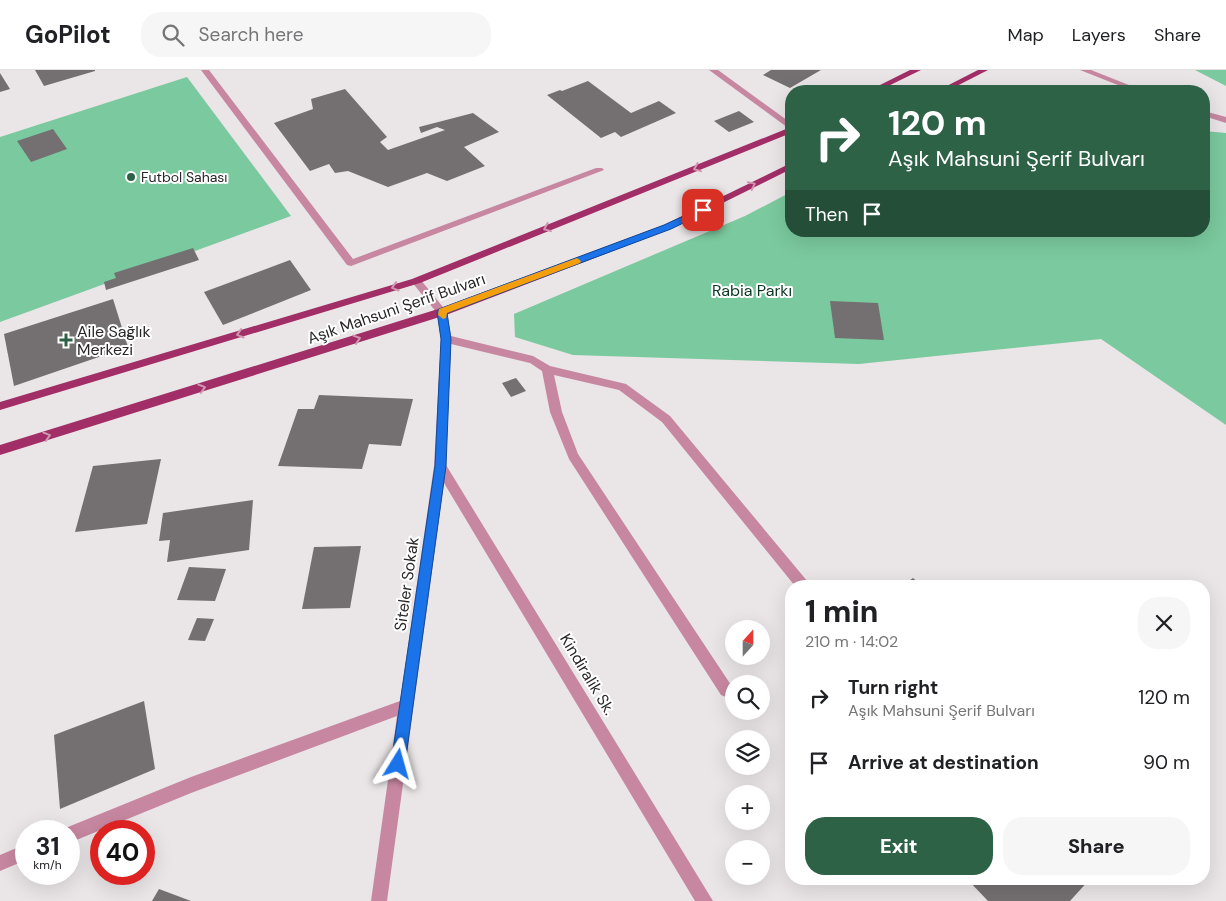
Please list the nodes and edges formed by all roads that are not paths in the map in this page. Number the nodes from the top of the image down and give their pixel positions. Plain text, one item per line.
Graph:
1 (205, 70) edge
2 (713, 70) edge
3 (917, 70) edge
4 (984, 70) edge
5 (1084, 70) edge
6 (885, 85) edge
7 (953, 85) edge
8 (1124, 85) edge
9 (1210, 115) edge
10 (1226, 120) edge
11 (785, 124) edge
12 (785, 130) edge
13 (785, 169) edge
14 (599, 170) dead end
15 (416, 281) junction
16 (442, 312) junction
17 (446, 339) junction
18 (547, 370) junction
19 (0, 406) edge
20 (0, 450) edge
21 (440, 466) junction
22 (798, 580) edge
23 (725, 688) edge
24 (406, 706) junction
25 (80, 830) edge
26 (15, 857) edge
27 (0, 863) edge
28 (379, 901) edge
29 (705, 901) edge

1 - 14 street
2 - 11 street
3 - 6 main road
4 - 7 main road
5 - 8 street
9 - 10 street
12 -> 15 main road, Aşık Mahsuni Şerif Bulvarı
16 -> 13 main road, Aşık Mahsuni Şerif Bulvarı
15 - 16 street
15 -> 19 main road, Aşık Mahsuni Şerif Bulvarı
16 - 17 street, Siteler Sokak
20 -> 16 main road, Aşık Mahsuni Şerif Bulvarı
17 - 18 street
17 - 21 street, Siteler Sokak
18 - 22 street
18 - 23 street
21 - 24 street, Siteler Sokak
21 - 29 street, Kindiralik Sk.
24 - 25 street
24 - 28 street, Siteler Sokak
26 - 27 street

